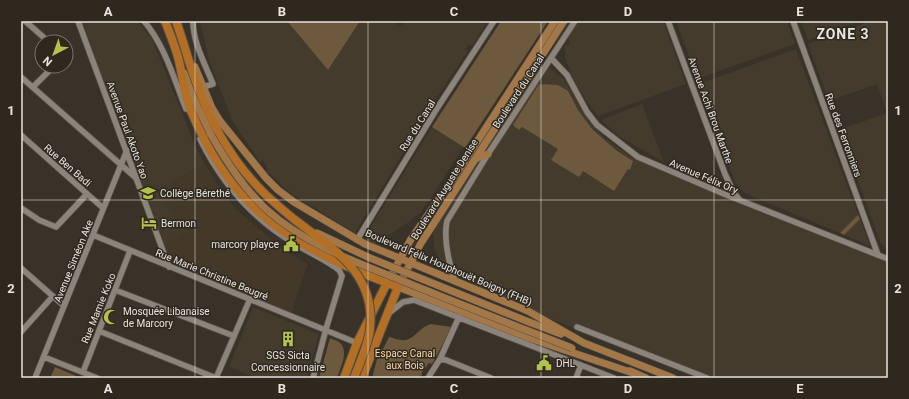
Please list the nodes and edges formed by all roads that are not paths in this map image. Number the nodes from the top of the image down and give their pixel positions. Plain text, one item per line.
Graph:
1 (25, 21) edge
2 (78, 21) edge
3 (144, 21) edge
4 (165, 21) edge
5 (176, 21) edge
6 (193, 21) edge
7 (494, 21) edge
8 (555, 21) edge
9 (564, 21) edge
10 (575, 21) edge
11 (668, 21) edge
12 (793, 21) edge
13 (40, 34) edge
14 (182, 38) junction
15 (551, 58) junction
16 (179, 60) junction
17 (46, 74) edge
18 (21, 77) edge
19 (33, 87) junction
20 (203, 88) junction
21 (190, 114) junction
22 (21, 135) edge
23 (127, 150) junction
24 (488, 154) junction
25 (475, 159) junction
26 (121, 164) junction
27 (138, 180) junction
28 (87, 194) junction
29 (742, 201) junction
30 (21, 208) edge
31 (103, 208) junction
32 (295, 220) junction
33 (93, 235) junction
34 (356, 240) junction
35 (130, 251) junction
36 (878, 256) junction
37 (400, 259) junction
38 (888, 259) edge
39 (410, 263) junction
40 (169, 267) junction
41 (21, 268) edge
42 (455, 281) junction
43 (387, 283) junction
44 (398, 287) junction
45 (116, 290) junction
46 (53, 296) junction
47 (250, 299) junction
48 (64, 306) junction
49 (387, 314) junction
50 (459, 317) junction
51 (577, 327) dead end
52 (326, 329) junction
53 (99, 331) junction
54 (21, 332) edge
55 (234, 336) junction
56 (357, 343) junction
57 (584, 343) junction
58 (44, 357) junction
59 (440, 359) junction
60 (581, 365) junction
61 (83, 372) junction
62 (633, 373) junction
63 (36, 378) edge
64 (97, 378) edge
65 (216, 378) edge
66 (313, 378) edge
67 (344, 378) edge
68 (354, 378) edge
69 (362, 378) edge
70 (428, 378) edge
71 (492, 378) edge
72 (576, 378) edge
73 (614, 378) edge
74 (646, 378) edge
75 (673, 378) edge
76 (707, 378) edge

1 - 13 street
2 - 23 street, Avenue Paul Akoto Yao
3 - 21 street
4 - 16 highway
5 - 14 highway, Boulevard Félix Houphouët Boigny (FHB)
6 - 20 street
7 - 34 street, Rue du Canal
8 - 37 main road, Boulevard du Canal
9 - 25 main road, Boulevard Auguste Denise
10 - 15 street, Boulevard du Canal
11 - 29 street, Avenue Achi Brou Marthe
12 - 36 street, Rue des Ferronniers
14 - 20 main road, Boulevard Félix Houphouët Boigny (FHB)
14 - 32 highway, Boulevard Félix Houphouët Boigny (FHB)
15 - 24 street, Boulevard du Canal
15 - 29 street, Avenue Félix Ory
16 - 21 highway
16 - 62 main road, bridge
17 - 19 street
18 - 19 street
19 - 26 street
20 - 34 main road, Boulevard Félix Houphouët Boigny (FHB)
21 - 43 highway
21 - 52 street
22 - 28 street, Rue Ben Badi
23 - 26 street, Avenue Siméon Ake
23 - 27 street, Avenue Paul Akoto Yao
24 - 25 main road
24 - 42 street, Boulevard du Canal
25 - 39 main road, Boulevard Auguste Denise
26 - 27 street
26 - 31 street, Avenue Siméon Ake
27 - 40 street, Avenue Paul Akoto Yao
28 - 30 street
28 - 31 street, Rue Ben Badi
29 - 36 street, Avenue Félix Ory
31 - 33 street, Avenue Siméon Ake
32 - 57 main road, bridge
32 - 68 highway, bridge
33 - 35 street, Rue Marie Christine Beugré
33 - 48 street, Avenue Siméon Ake
34 - 37 main road, Boulevard Félix Houphouët Boigny (FHB)
35 - 40 street, Rue Marie Christine Beugré
35 - 45 street, Rue Mamie Koko
36 - 38 street, Avenue Félix Ory
37 - 39 main road, Boulevard Félix Houphouët Boigny (FHB)
37 - 43 main road, Boulevard du Canal
39 - 42 main road, Boulevard Félix Houphouët Boigny (FHB)
39 - 44 main road, Boulevard Auguste Denise
40 - 47 street, Rue Marie Christine Beugré
41 - 46 street
42 - 57 main road, Boulevard Félix Houphouët Boigny (FHB)
43 - 44 highway
43 - 56 highway
44 - 49 highway, Boulevard Auguste Denise
44 - 62 main road
45 - 53 street, Rue Mamie Koko
45 - 55 street
46 - 48 street
46 - 54 street
47 - 52 street, Rue Marie Christine Beugré
47 - 55 street
48 - 58 street, Avenue Siméon Ake
49 - 50 street
49 - 69 highway, Boulevard Auguste Denise
50 - 59 street
50 - 60 street
51 - 76 street
52 - 56 street, Rue Marie Christine Beugré
52 - 66 street
53 - 61 street, Rue Mamie Koko
53 - 65 street
55 - 65 street
56 - 67 highway
57 - 75 main road, Boulevard Félix Houphouët Boigny (FHB)
58 - 61 street
58 - 63 street, Avenue Siméon Ake
59 - 70 street
59 - 71 street
60 - 72 street
60 - 73 street
61 - 64 street
62 - 74 main road

